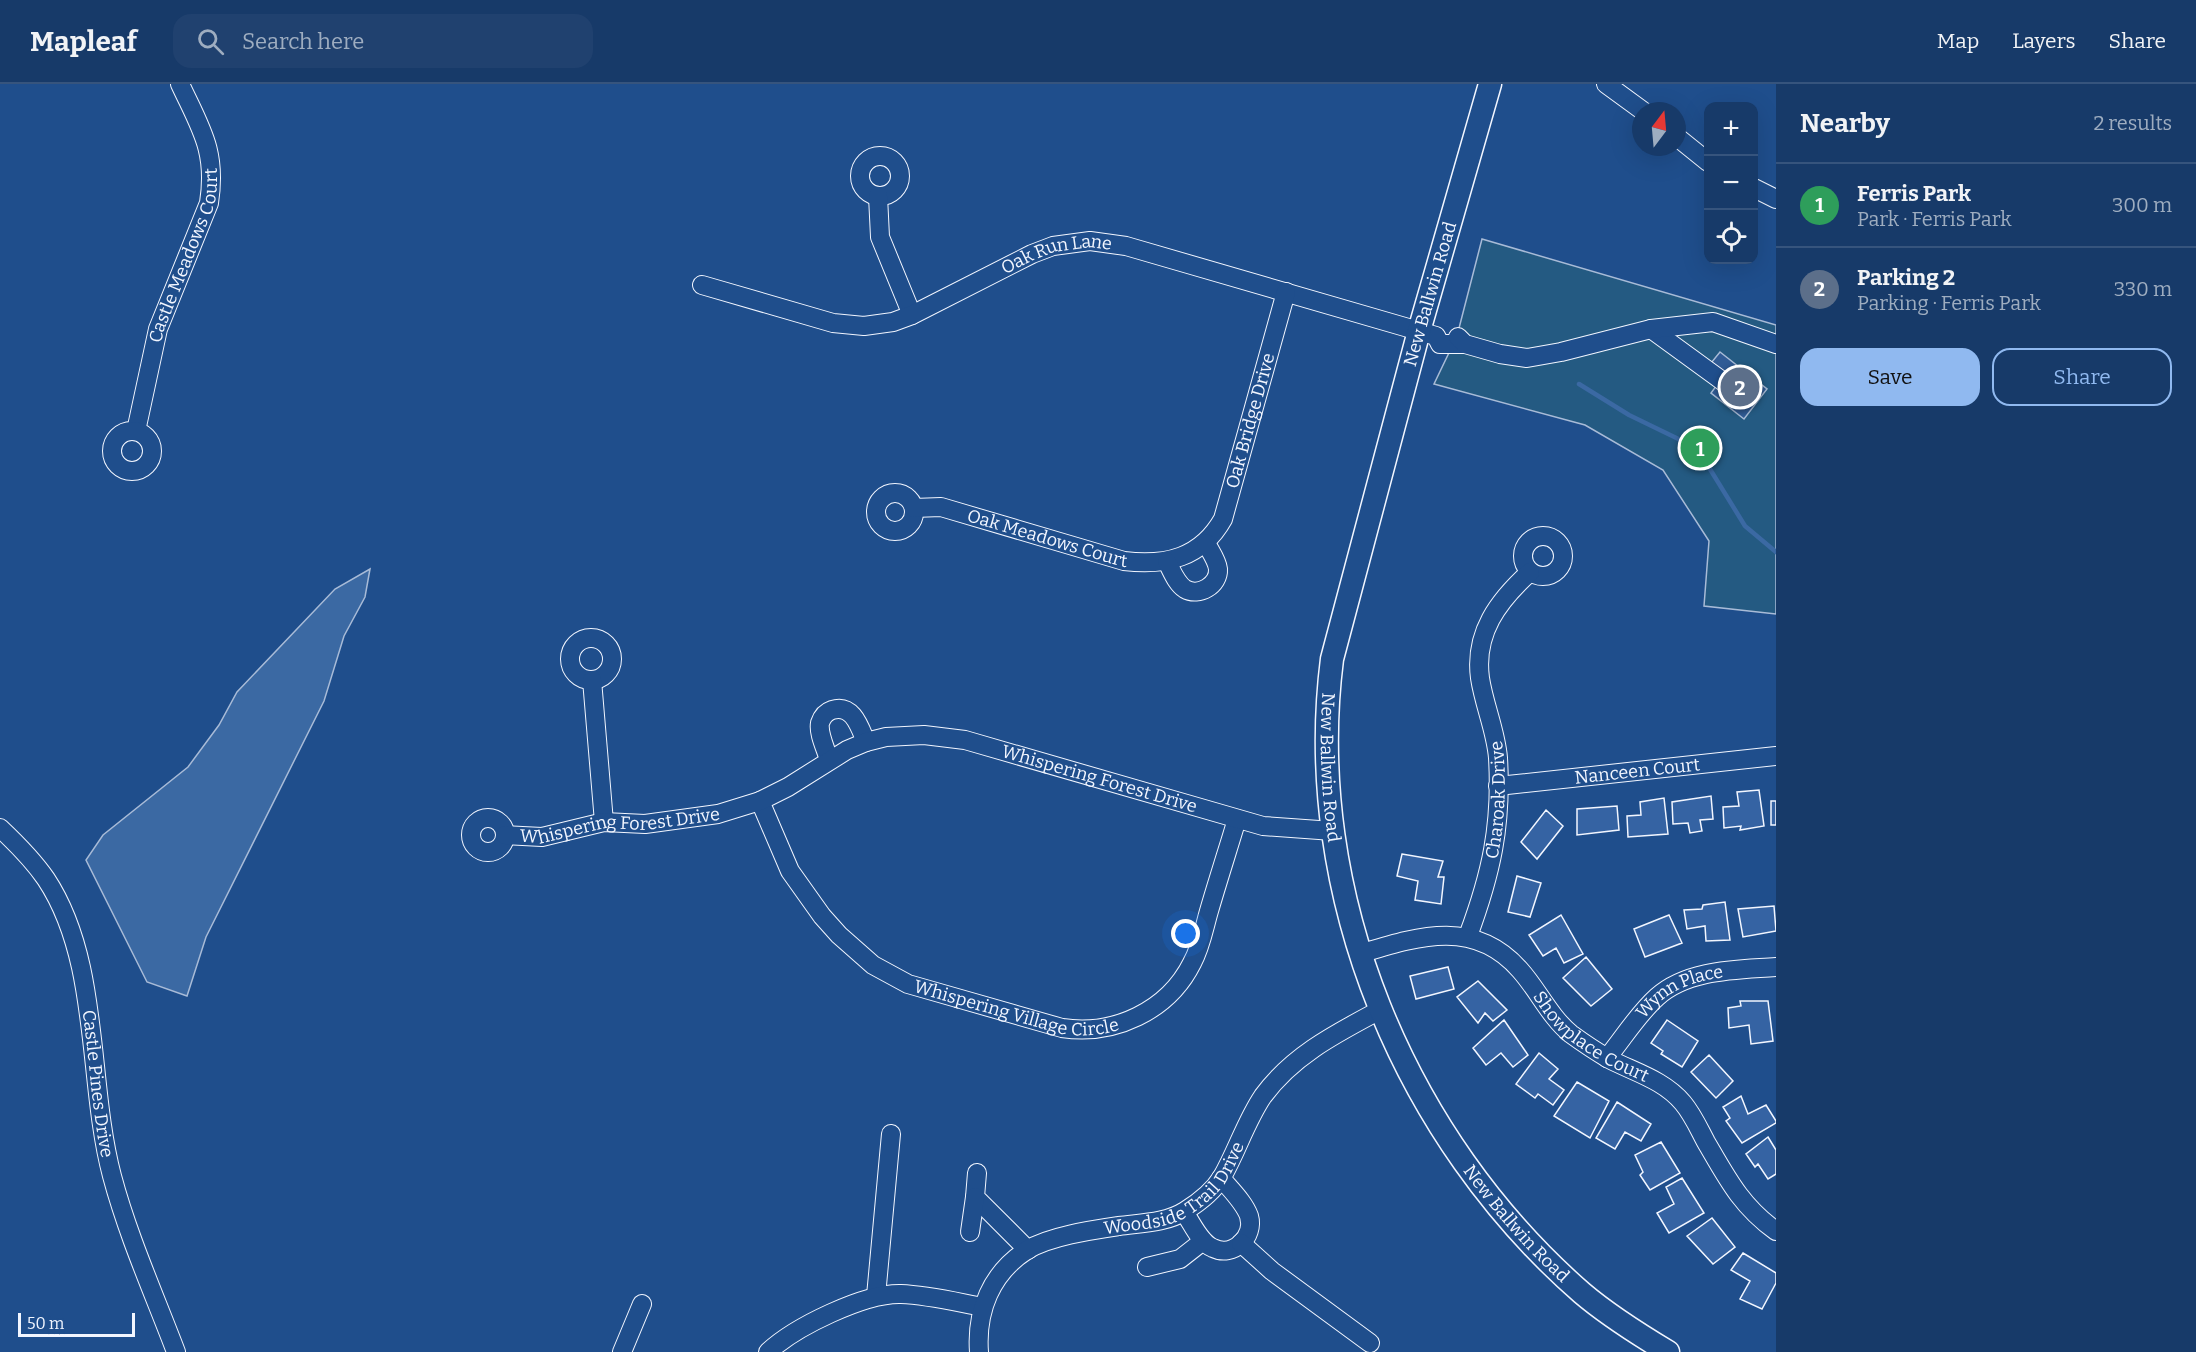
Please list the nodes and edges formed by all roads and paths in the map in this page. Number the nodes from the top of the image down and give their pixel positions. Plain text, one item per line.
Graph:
1 (180, 84) edge
2 (1490, 84) edge
3 (1607, 84) edge
4 (1632, 103) edge
5 (1686, 144) edge
6 (1704, 159) edge
7 (1758, 190) edge
8 (878, 196) dead end
9 (1776, 199) edge
10 (702, 285) dead end
11 (1286, 292) junction
12 (912, 315) junction
13 (1651, 329) junction
14 (1427, 334) junction
15 (1776, 344) edge
16 (1732, 388) dead end
17 (136, 431) dead end
18 (914, 508) dead end
19 (1206, 543) junction
20 (1174, 559) junction
21 (1530, 572) dead end
22 (592, 680) dead end
23 (866, 742) junction
24 (1776, 756) edge
25 (829, 760) junction
26 (1498, 786) junction
27 (760, 801) junction
28 (1237, 819) junction
29 (604, 822) junction
30 (0, 828) edge
31 (1333, 831) junction
32 (505, 835) dead end
33 (1468, 936) junction
34 (1359, 954) junction
35 (1776, 967) edge
36 (1380, 1010) junction
37 (1607, 1058) junction
38 (891, 1134) dead end
39 (977, 1173) dead end
40 (1221, 1178) junction
41 (975, 1197) junction
42 (1184, 1212) junction
43 (1776, 1231) edge
44 (970, 1232) dead end
45 (1203, 1241) junction
46 (1241, 1243) junction
47 (1028, 1250) junction
48 (1148, 1267) dead end
49 (876, 1296) junction
50 (642, 1304) dead end
51 (983, 1307) junction
52 (1370, 1343) dead end
53 (1644, 1345) edge
54 (176, 1352) edge
55 (622, 1352) edge
56 (768, 1352) edge
57 (979, 1352) edge
58 (1668, 1352) edge

1 - 17 street, Castle Meadows Court
2 - 14 main road, New Ballwin Road
3 - 4 street
5 - 6 street
7 - 9 street
8 - 12 street
10 - 12 street, Oak Run Lane
11 - 12 street, Oak Run Lane
11 - 14 street, Oak Run Lane
11 - 19 street, Oak Bridge Drive
13 - 14 street, Oak Run Lane
13 - 15 street
13 - 16 street
14 - 31 main road, New Ballwin Road
18 - 20 street, Oak Meadows Court
19 - 20 street, Oak Bridge Drive
19 - 20 street
21 - 26 street, Charoak Drive
22 - 29 street
23 - 25 street, Whispering Forest Drive
23 - 25 street
23 - 28 street, Whispering Forest Drive
24 - 26 street, Nanceen Court
25 - 27 street, Whispering Forest Drive
26 - 33 street, Charoak Drive
27 - 28 street, Whispering Village Circle
27 - 29 street, Whispering Forest Drive
28 - 31 street, Whispering Forest Drive
29 - 32 street, Whispering Forest Drive
30 - 54 street, Castle Pines Drive
31 - 34 main road, New Ballwin Road
33 - 34 street, Showplace Court
33 - 37 street, Showplace Court
34 - 36 main road, New Ballwin Road
35 - 37 street, Wynn Place
36 - 40 street, Woodside Trail Drive
36 - 53 main road, New Ballwin Road
37 - 43 street, Showplace Court
38 - 49 street
39 - 41 street
40 - 42 street, Woodside Trail Drive
40 - 46 street
41 - 44 street
41 - 47 street
42 - 45 street
42 - 47 street, Woodside Trail Drive
45 - 46 street
45 - 48 street
46 - 52 street
47 - 51 street, Woodside Trail Drive
49 - 51 street
49 - 56 street
50 - 55 street
51 - 57 street, Woodside Trail Drive
53 - 58 main road, New Ballwin Road

